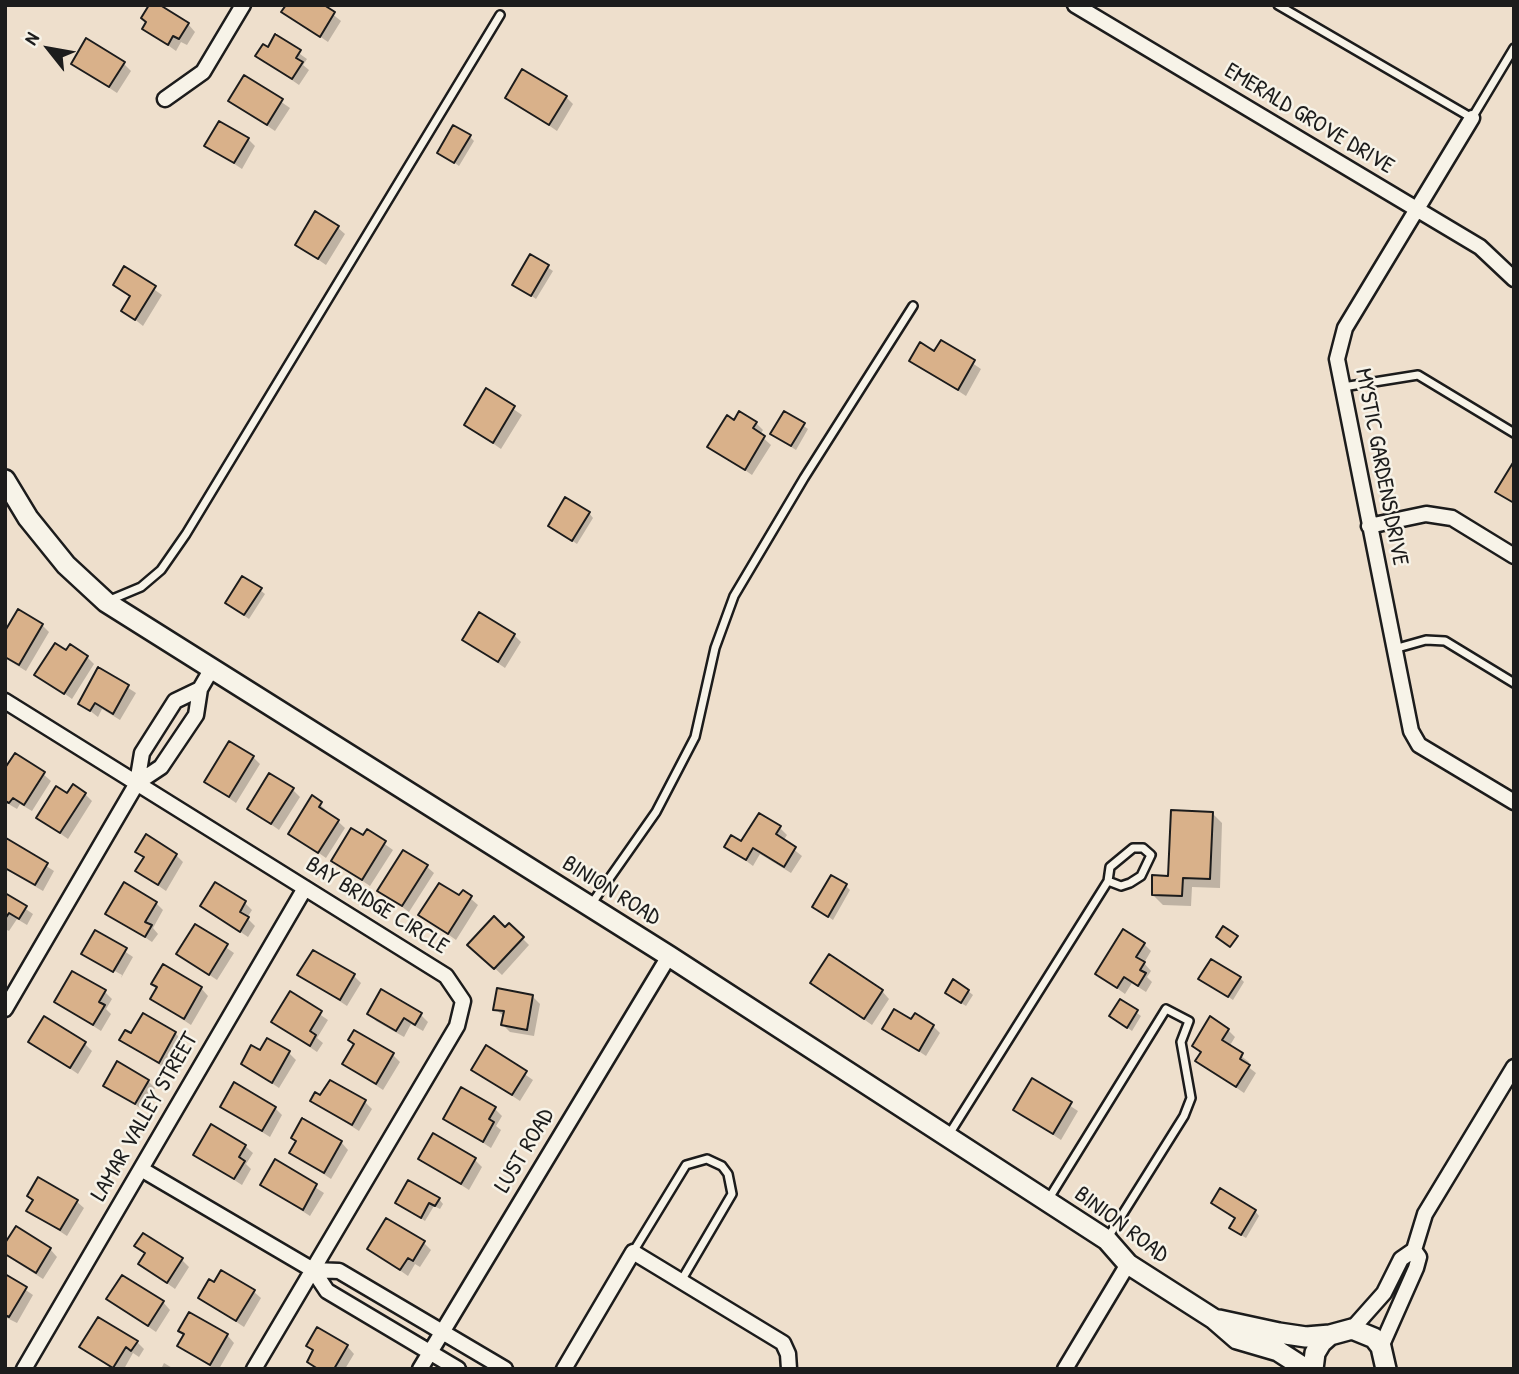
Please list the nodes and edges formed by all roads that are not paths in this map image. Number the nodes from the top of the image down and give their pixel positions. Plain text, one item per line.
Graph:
1 (243, 5) edge
2 (1278, 5) edge
3 (1077, 6) edge
4 (500, 15) dead end
5 (1514, 48) edge
6 (165, 99) dead end
7 (1472, 118) junction
8 (1417, 210) junction
9 (1514, 279) edge
10 (913, 306) dead end
11 (1342, 387) junction
12 (1514, 433) edge
13 (5, 480) edge
14 (1369, 526) junction
15 (1514, 556) edge
16 (106, 602) junction
17 (1393, 649) junction
18 (212, 670) junction
19 (1514, 683) edge
20 (200, 689) junction
21 (5, 701) edge
22 (137, 783) junction
23 (1514, 802) edge
24 (1108, 881) junction
25 (305, 888) junction
26 (590, 906) junction
27 (669, 956) junction
28 (5, 1009) edge
29 (1514, 1067) edge
30 (948, 1137) junction
31 (141, 1169) junction
32 (1047, 1201) junction
33 (1107, 1240) junction
34 (1414, 1250) junction
35 (633, 1252) junction
36 (1128, 1264) junction
37 (313, 1269) junction
38 (681, 1281) junction
39 (1214, 1318) junction
40 (1352, 1329) junction
41 (442, 1332) junction
42 (1330, 1335) junction
43 (1381, 1347) junction
44 (430, 1352) junction
45 (24, 1369) edge
46 (254, 1369) edge
47 (420, 1369) edge
48 (458, 1369) edge
49 (505, 1369) edge
50 (564, 1369) edge
51 (789, 1369) edge
52 (1065, 1369) edge
53 (1306, 1369) edge
54 (1313, 1369) edge
55 (1386, 1369) edge

1 - 6 street
2 - 7 lane
3 - 8 street, EMERALD GROVE DRIVE
4 - 16 lane
5 - 7 lane
7 - 8 street, MYSTIC GARDENS DRIVE
8 - 9 street, EMERALD GROVE DRIVE
8 - 11 street, MYSTIC GARDENS DRIVE
10 - 26 lane
11 - 12 lane
11 - 14 street, MYSTIC GARDENS DRIVE
13 - 16 main road, BINION ROAD
14 - 15 street
14 - 17 street, MYSTIC GARDENS DRIVE
16 - 18 main road, BINION ROAD
17 - 19 lane
17 - 23 street, MYSTIC GARDENS DRIVE
18 - 20 street
18 - 26 main road, BINION ROAD
20 - 22 street
20 - 22 street
21 - 22 street, BAY BRIDGE CIRCLE
22 - 25 street, BAY BRIDGE CIRCLE
22 - 28 street
24 - 24 lane
24 - 30 lane
25 - 31 street, LAMAR VALLEY STREET
25 - 37 street, BAY BRIDGE CIRCLE
26 - 27 main road, BINION ROAD
27 - 30 main road, BINION ROAD
27 - 41 street, LUST ROAD
29 - 34 street
30 - 32 main road, BINION ROAD
31 - 37 street
31 - 45 street, LAMAR VALLEY STREET
32 - 33 main road, BINION ROAD
32 - 33 lane
33 - 36 main road, BINION ROAD
34 - 40 street
34 - 43 street
35 - 38 street
35 - 38 lane
35 - 50 street
36 - 39 main road, BINION ROAD
36 - 52 street
37 - 41 street
37 - 44 street
37 - 46 street, BAY BRIDGE CIRCLE
38 - 51 street
39 - 42 main road, BINION ROAD
39 - 53 main road, BINION ROAD
40 - 42 main road, BINION ROAD
40 - 43 main road
41 - 44 street, LUST ROAD
41 - 49 street
42 - 54 main road
43 - 55 main road
44 - 47 street, LUST ROAD
44 - 48 street

